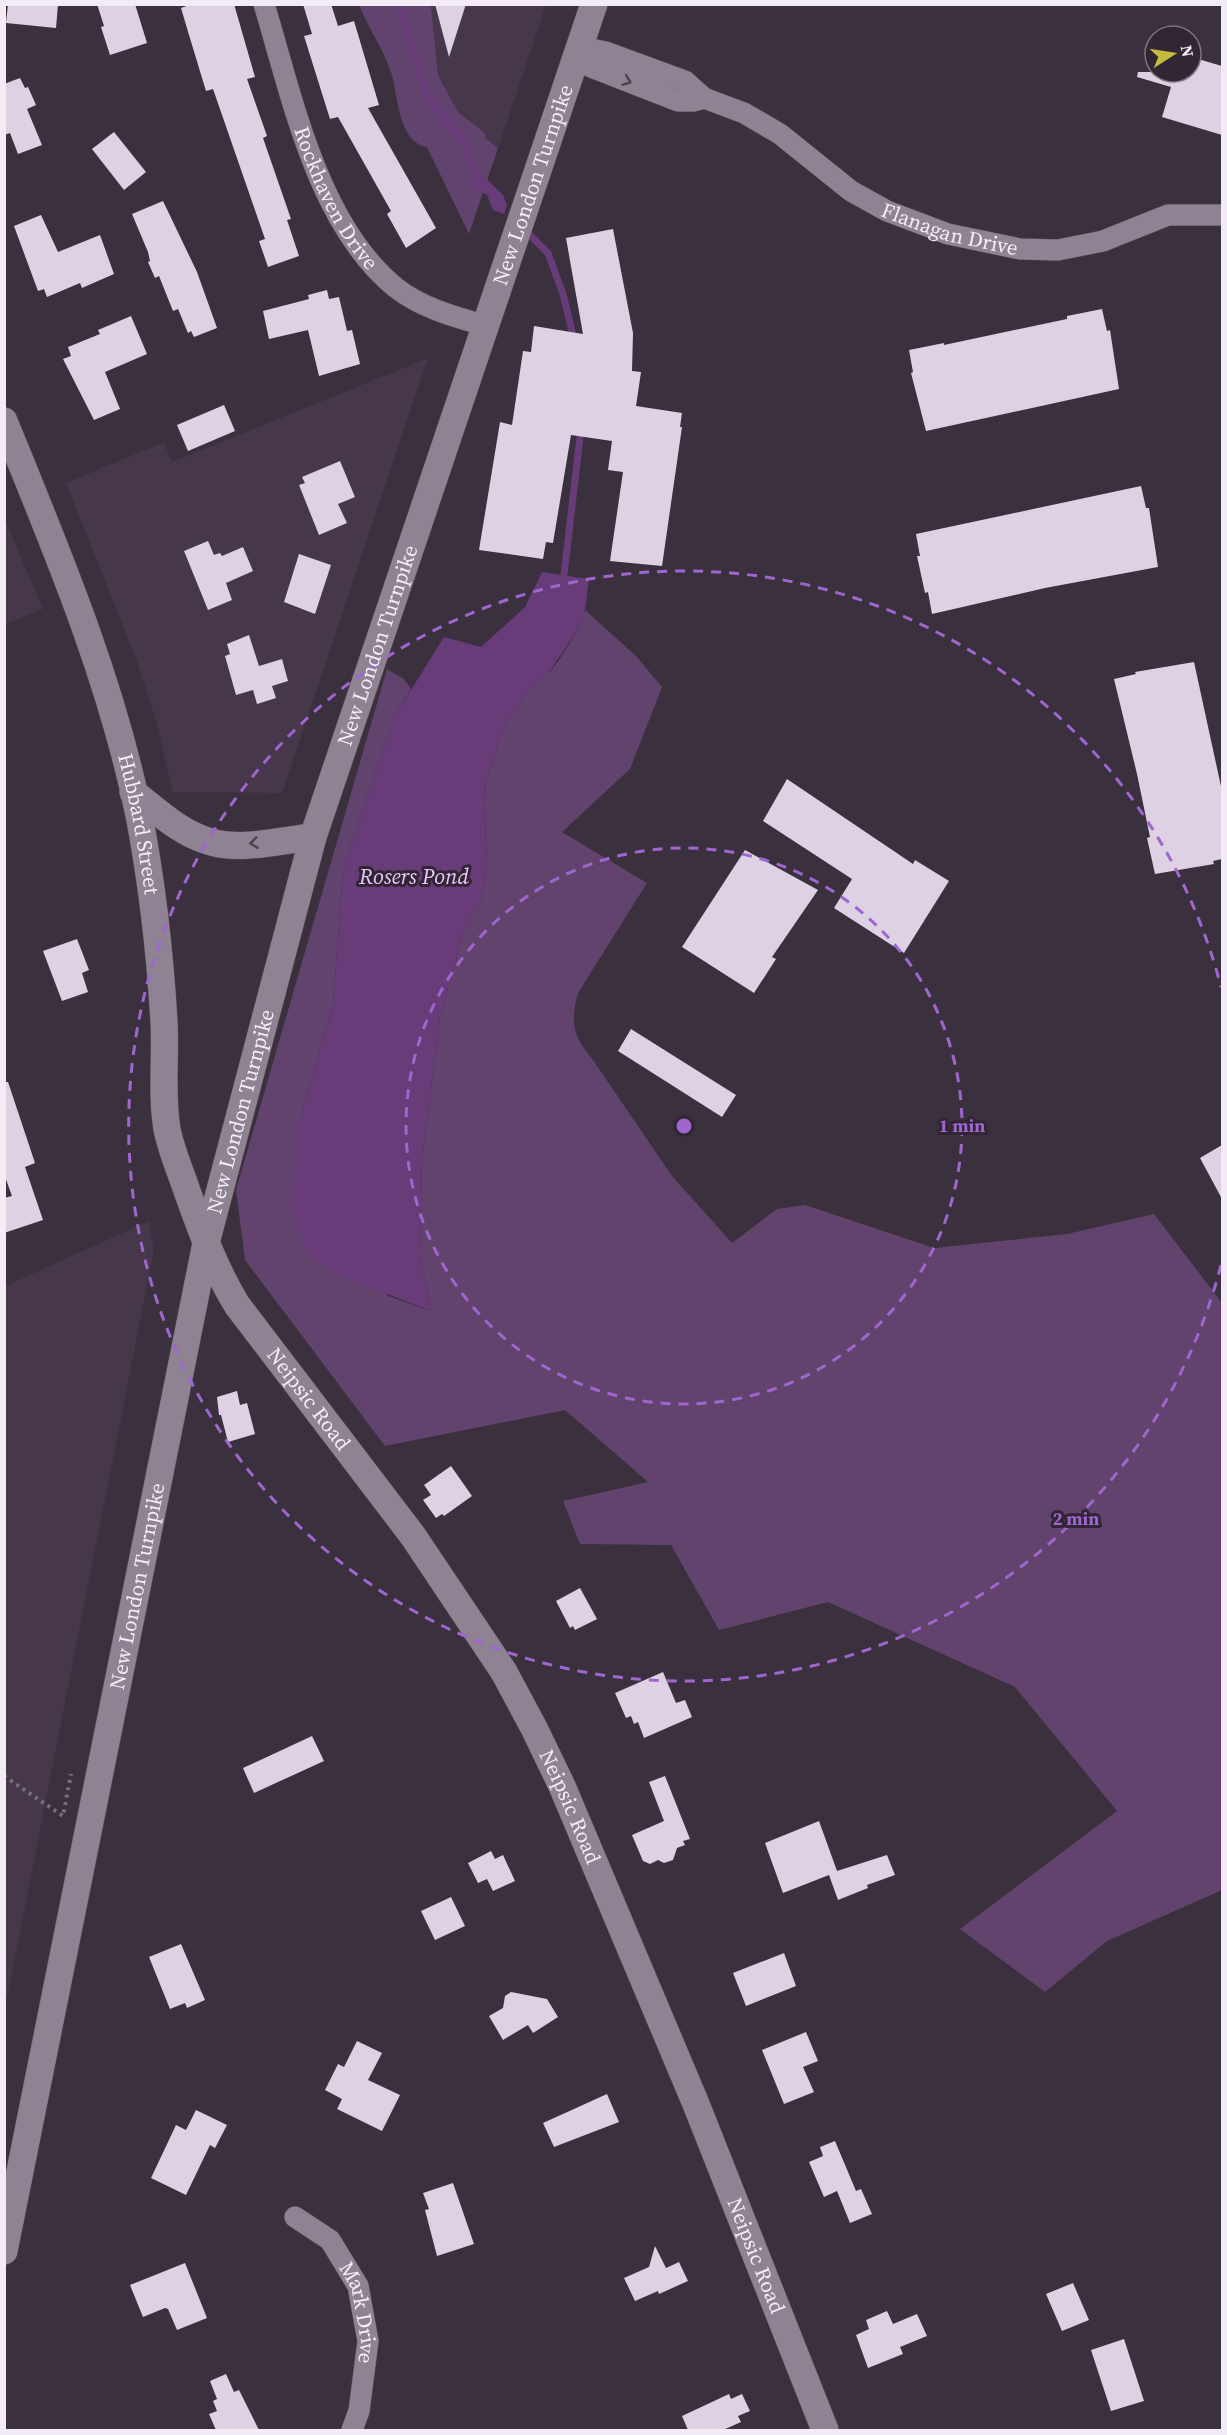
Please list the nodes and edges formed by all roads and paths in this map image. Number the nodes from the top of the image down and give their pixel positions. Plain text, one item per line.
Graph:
1 (264, 4) edge
2 (594, 4) edge
3 (578, 52) junction
4 (1222, 215) edge
5 (487, 326) junction
6 (4, 420) edge
7 (133, 792) junction
8 (313, 837) junction
9 (206, 1243) junction
10 (71, 1774) dead end
11 (4, 1776) edge
12 (295, 2217) dead end
13 (4, 2251) edge
14 (352, 2430) edge
15 (825, 2430) edge

1 - 5 street, Rockhaven Drive
2 - 3 street, New London Turnpike
3 - 4 street, Flanagan Drive
3 - 5 street, New London Turnpike
5 - 8 street, New London Turnpike
6 - 7 street, Hubbard Street
8 -> 7 street
7 - 9 street, Hubbard Street
8 - 9 street, New London Turnpike
9 - 13 street, New London Turnpike
9 - 15 street, Neipsic Road
10 - 11 path
12 - 14 street, Mark Drive

